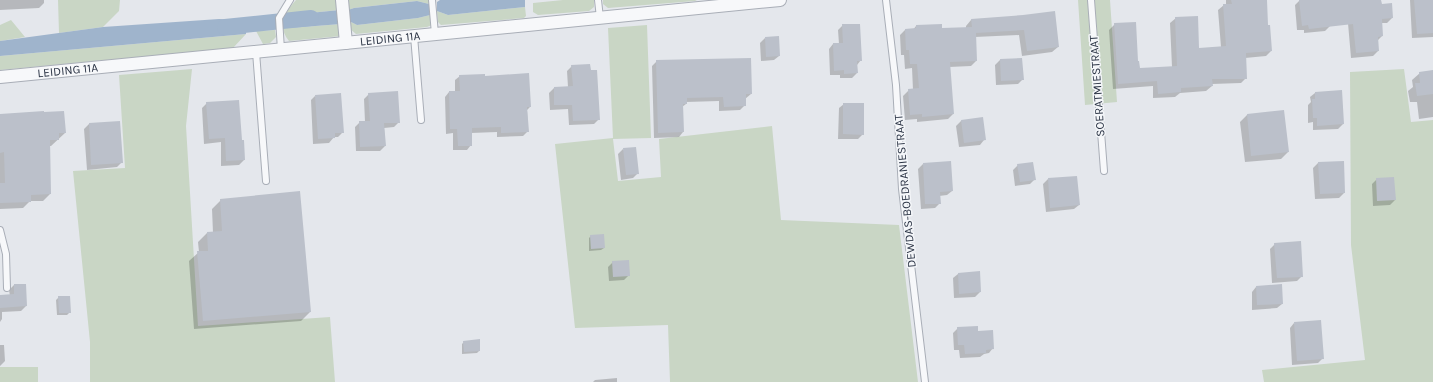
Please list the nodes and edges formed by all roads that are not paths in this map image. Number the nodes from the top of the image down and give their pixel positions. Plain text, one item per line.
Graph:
1 (290, 0) edge
2 (432, 0) edge
3 (598, 0) edge
4 (780, 0) edge
5 (886, 0) edge
6 (1091, 0) edge
7 (757, 1) edge
8 (707, 4) edge
9 (343, 6) edge
10 (600, 18) junction
11 (435, 34) junction
12 (414, 36) junction
13 (346, 40) junction
14 (281, 50) junction
15 (256, 52) junction
16 (0, 77) edge
17 (421, 120) dead end
18 (1104, 171) dead end
19 (266, 181) dead end
20 (0, 230) edge
21 (7, 288) dead end
22 (925, 382) edge

1 - 14 lane
2 - 11 lane
3 - 10 lane
4 - 7 street, LEIDING 11A
5 - 22 lane, DEWDAS-BOEDRANIESTRAAT
6 - 18 lane, SOERATMIESTRAAT
7 - 8 street, LEIDING 11A
8 - 10 street, LEIDING 11A
9 - 13 street
10 - 11 street, LEIDING 11A
11 - 12 street, LEIDING 11A
12 - 13 street, LEIDING 11A
12 - 17 lane
13 - 14 street, LEIDING 11A
14 - 15 street, LEIDING 11A
15 - 16 street, LEIDING 11A
15 - 19 lane
20 - 21 lane

